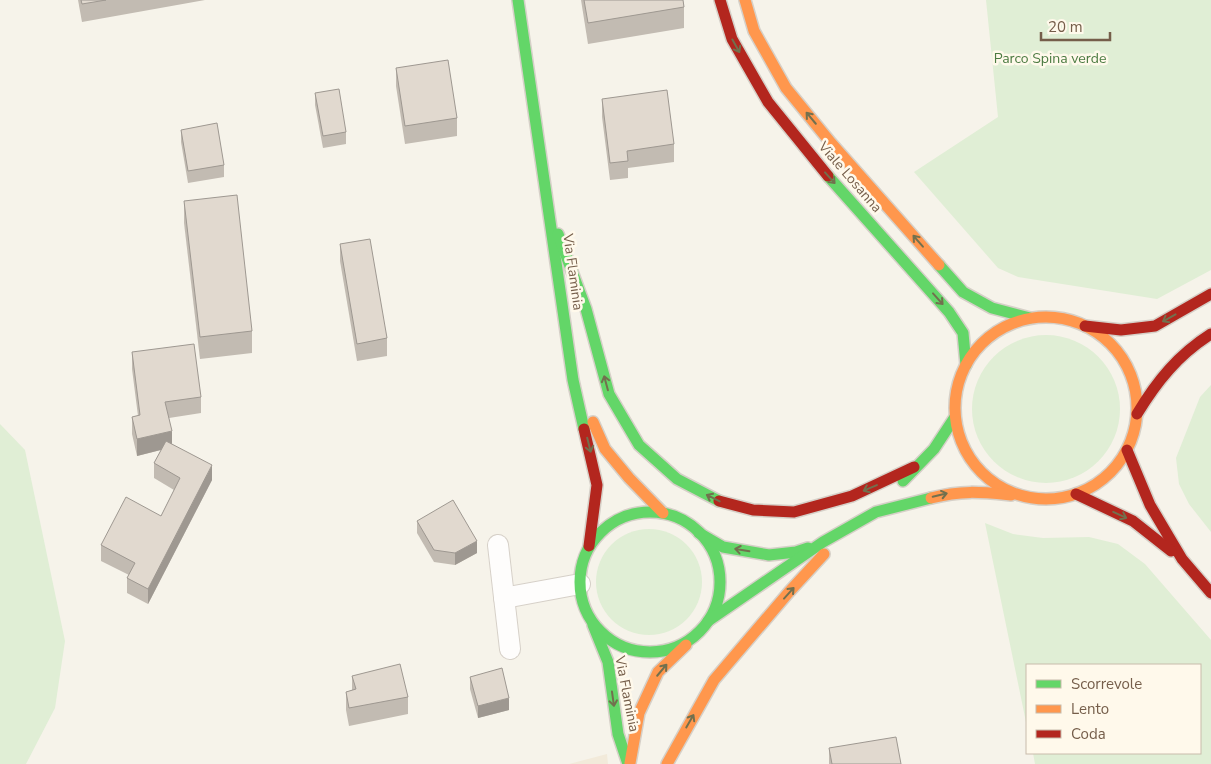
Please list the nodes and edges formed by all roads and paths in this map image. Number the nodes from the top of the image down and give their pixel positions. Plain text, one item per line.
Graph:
1 (518, 0) edge
2 (720, 0) edge
3 (745, 0) edge
4 (548, 204) junction
5 (1211, 294) edge
6 (1030, 318) junction
7 (1085, 326) junction
8 (1211, 334) edge
9 (966, 365) junction
10 (573, 380) junction
11 (1137, 414) junction
12 (955, 417) junction
13 (1127, 450) junction
14 (914, 467) junction
15 (1076, 494) junction
16 (1024, 496) junction
17 (876, 512) junction
18 (663, 514) junction
19 (850, 527) junction
20 (699, 533) junction
21 (824, 542) junction
22 (498, 545) dead end
23 (589, 546) junction
24 (1182, 560) junction
25 (1211, 593) edge
26 (582, 594) junction
27 (504, 598) junction
28 (708, 621) junction
29 (698, 633) junction
30 (510, 649) dead end
31 (629, 764) edge
32 (667, 764) edge

1 - 4 main road, Via Flaminia
2 -> 9 main road, Viale Losanna
6 -> 3 main road, Viale Losanna
4 - 10 main road, Via Flaminia
14 -> 4 main road
5 -> 7 main road
6 - 7 main road
6 - 9 main road
7 - 11 main road
8 - 11 main road
9 - 12 main road
10 - 18 main road
10 -> 23 main road, Via Flaminia
11 - 13 main road
12 - 14 main road
12 - 16 main road
13 - 15 main road
13 - 24 main road
14 - 17 main road
15 - 16 main road
15 -> 24 main road
17 -> 16 main road
17 - 19 main road
18 - 20 main road
18 - 23 main road
19 - 21 main road
32 -> 19 main road
21 -> 20 main road
20 - 28 main road
21 - 28 main road
22 - 27 street
23 - 26 main road
24 - 25 main road
26 - 27 street
26 - 29 main road
26 -> 31 main road, Via Flaminia
27 - 30 street
28 - 29 main road
31 -> 29 main road, Via Flaminia

